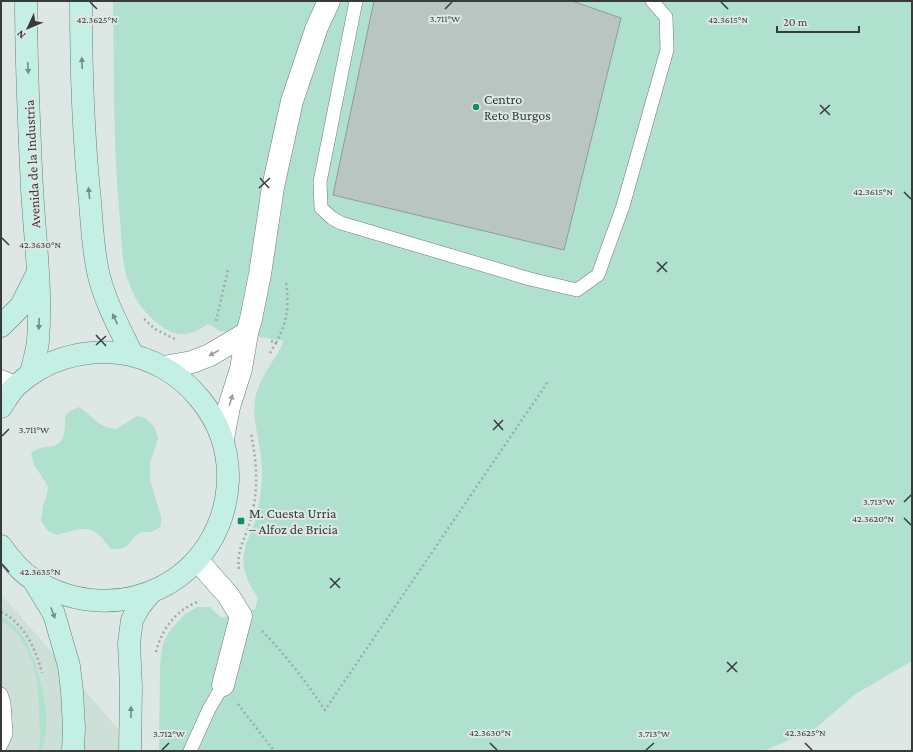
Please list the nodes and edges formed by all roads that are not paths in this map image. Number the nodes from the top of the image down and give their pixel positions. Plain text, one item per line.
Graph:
1 (26, 1) edge
2 (81, 1) edge
3 (329, 1) edge
4 (356, 1) edge
5 (652, 1) edge
6 (38, 273) junction
7 (1, 326) edge
8 (247, 333) junction
9 (132, 354) junction
10 (164, 367) junction
11 (16, 381) edge
12 (1, 407) edge
13 (223, 438) junction
14 (5, 557) edge
15 (198, 560) junction
16 (34, 580) junction
17 (151, 592) junction
18 (223, 685) joint
19 (1, 694) edge
20 (1, 745) edge
21 (73, 751) edge
22 (130, 751) edge
23 (190, 751) edge

1 -> 6 main road, Avenida de la Industria
9 -> 2 main road
3 - 8 street
4 - 5 lane
6 - 7 main road
6 -> 11 main road, Avenida de la Industria
8 -> 10 street
13 -> 8 street
9 - 10 main road
9 - 11 main road
10 - 13 main road
11 - 12 main road
13 - 15 main road
14 - 16 main road
15 - 17 main road
15 - 18 street
16 - 17 main road
16 -> 21 main road
22 -> 17 main road
18 - 23 lane
19 - 20 lane

